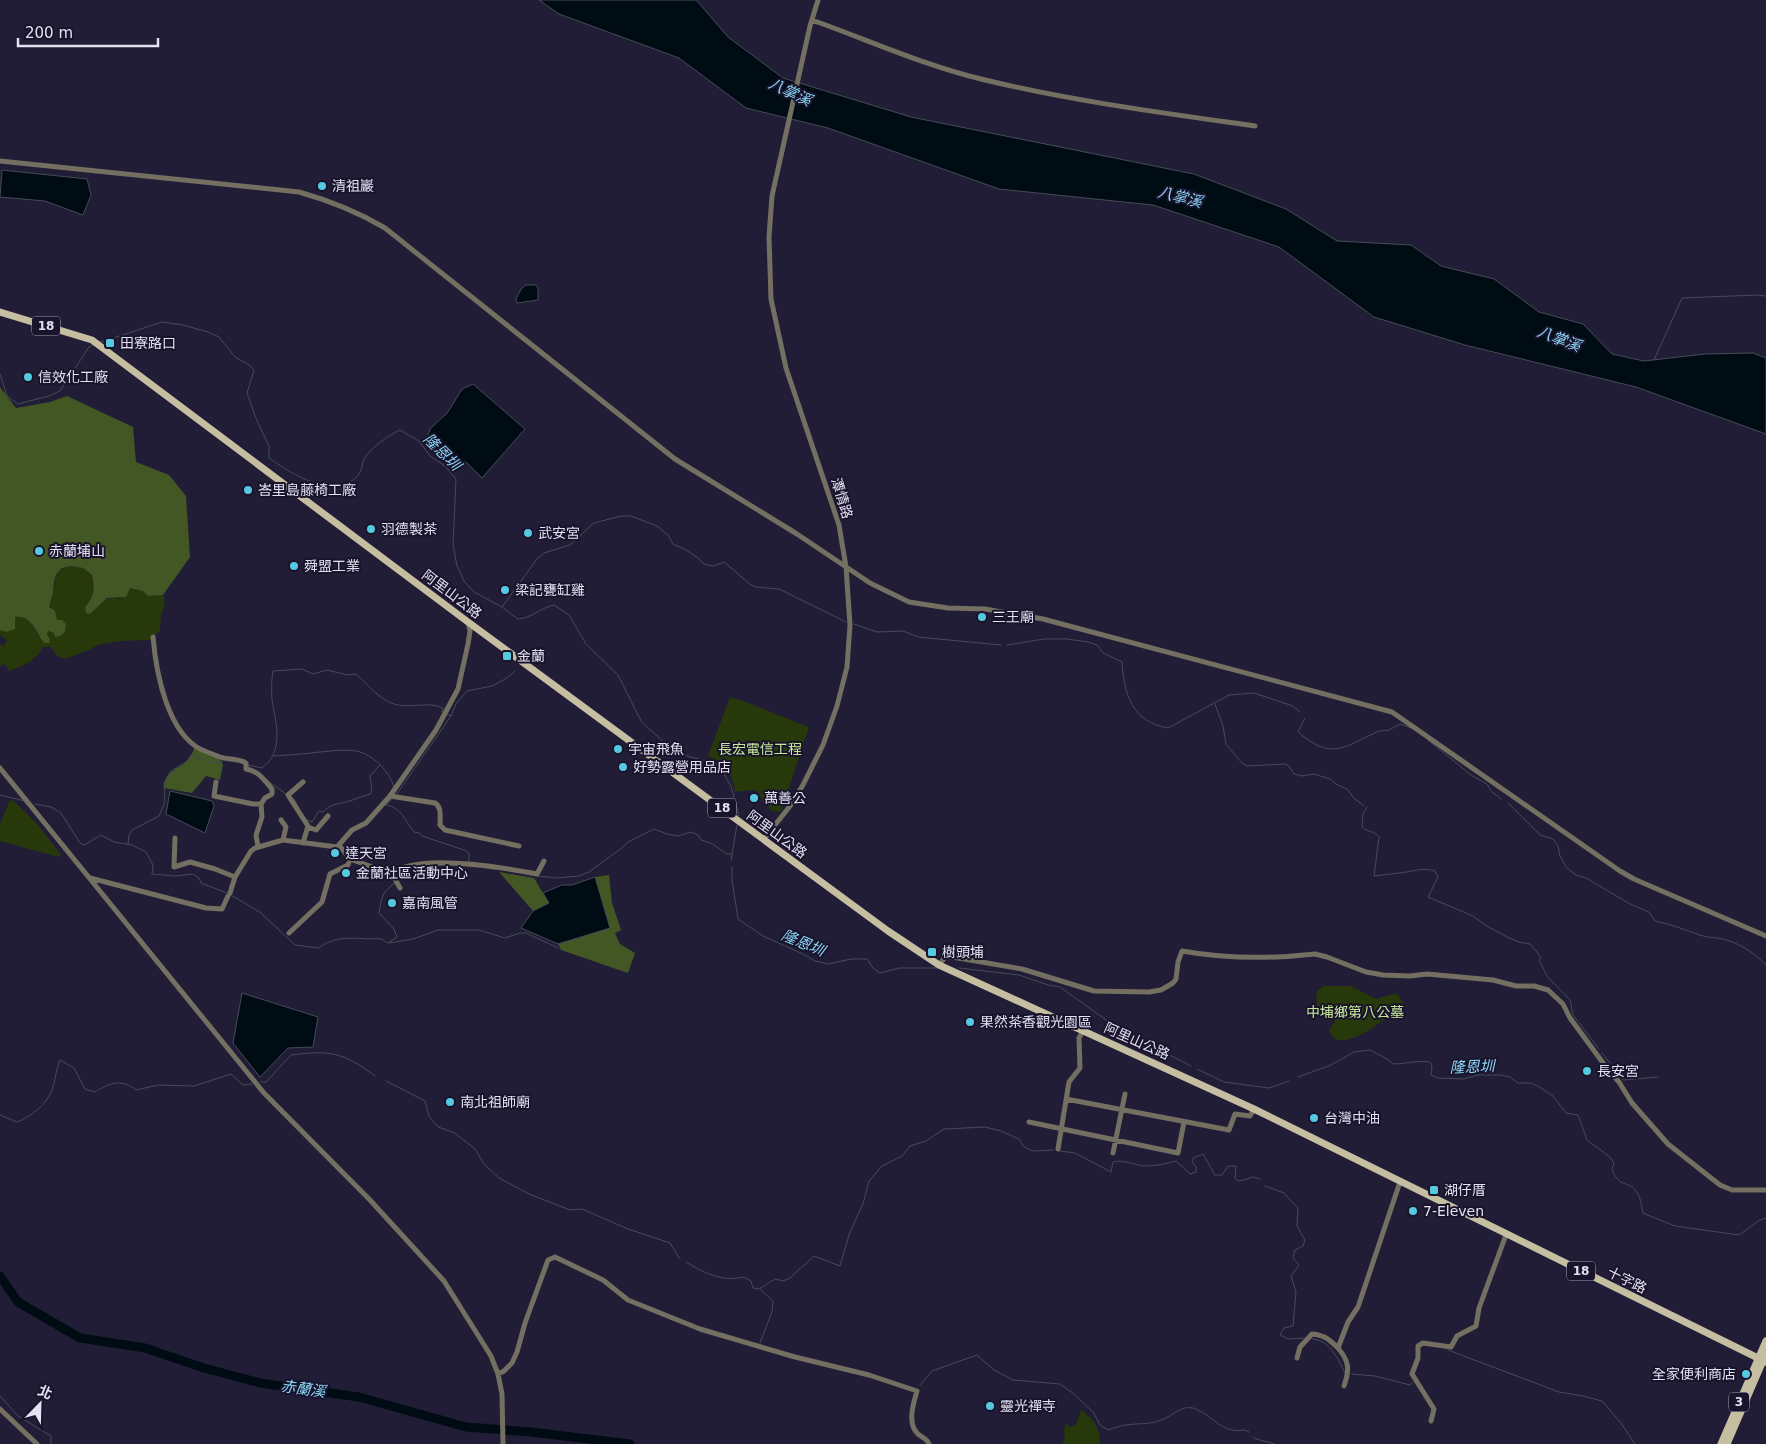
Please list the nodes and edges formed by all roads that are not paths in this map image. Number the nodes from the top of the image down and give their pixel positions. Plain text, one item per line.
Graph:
1 (818, 0) edge
2 (812, 20) junction
3 (1255, 126) dead end
4 (0, 161) edge
5 (0, 312) edge
6 (846, 567) junction
7 (468, 622) junction
8 (152, 637) dead end
9 (0, 768) edge
10 (216, 782) dead end
11 (303, 782) dead end
12 (390, 796) junction
13 (261, 804) junction
14 (328, 816) dead end
15 (281, 820) dead end
16 (308, 827) junction
17 (174, 838) dead end
18 (764, 839) junction
19 (283, 840) junction
20 (303, 843) junction
21 (339, 846) junction
22 (519, 846) dead end
23 (258, 847) junction
24 (350, 859) junction
25 (544, 860) dead end
26 (392, 874) junction
27 (234, 877) junction
28 (90, 878) junction
29 (400, 888) dead end
30 (289, 933) dead end
31 (1766, 936) edge
32 (939, 965) junction
33 (1083, 1031) junction
34 (1125, 1094) dead end
35 (1066, 1099) junction
36 (1254, 1109) junction
37 (1122, 1110) junction
38 (1029, 1122) dead end
39 (1184, 1122) junction
40 (1062, 1129) junction
41 (1116, 1140) junction
42 (1058, 1149) dead end
43 (1113, 1153) dead end
44 (1400, 1182) junction
45 (1766, 1190) edge
46 (1506, 1235) junction
47 (1766, 1341) edge
48 (1338, 1348) junction
49 (1297, 1358) dead end
50 (1764, 1361) edge
51 (498, 1374) junction
52 (1344, 1386) dead end
53 (0, 1409) edge
54 (1431, 1421) dead end
55 (37, 1444) edge
56 (503, 1444) edge
57 (929, 1444) edge
58 (1721, 1444) edge
59 (1727, 1444) edge

1 - 2 street
2 - 3 street
2 - 6 street, 潭情路
4 - 6 street
5 - 7 main road, 阿里山公路 / 18
6 - 18 street, 潭情路
6 - 31 street
7 - 12 street
7 - 18 main road, 阿里山公路 / 18
8 - 13 street
9 - 28 street
10 - 13 street
11 - 16 street
12 - 21 street
12 - 22 street
13 - 23 street
14 - 16 street
15 - 19 street
16 - 20 street
17 - 27 street
18 - 32 main road, 阿里山公路 / 18
19 - 20 street
19 - 23 street
20 - 21 street
21 - 24 street
23 - 27 street
24 - 26 street
24 - 30 street
25 - 26 street
26 - 29 street
27 - 28 street
28 - 51 street
32 - 33 main road, 阿里山公路 / 18
32 - 45 street
33 - 35 street
33 - 36 main road, 阿里山公路 / 18
34 - 37 street
35 - 37 street
35 - 40 street
36 - 39 street
36 - 44 main road, 阿里山公路 / 18
37 - 39 street
37 - 41 street
38 - 40 street
39 - 41 street
40 - 41 street
40 - 42 street
41 - 43 street
44 - 46 main road, 十字路 / 18
44 - 48 street
46 - 50 main road, 十字路 / 18
46 - 54 street
47 - 50 main road, 3
48 - 49 street
48 - 52 street
50 - 58 main road, 3
50 - 59 main road, 3
51 - 56 street
51 - 57 street
53 - 55 street

